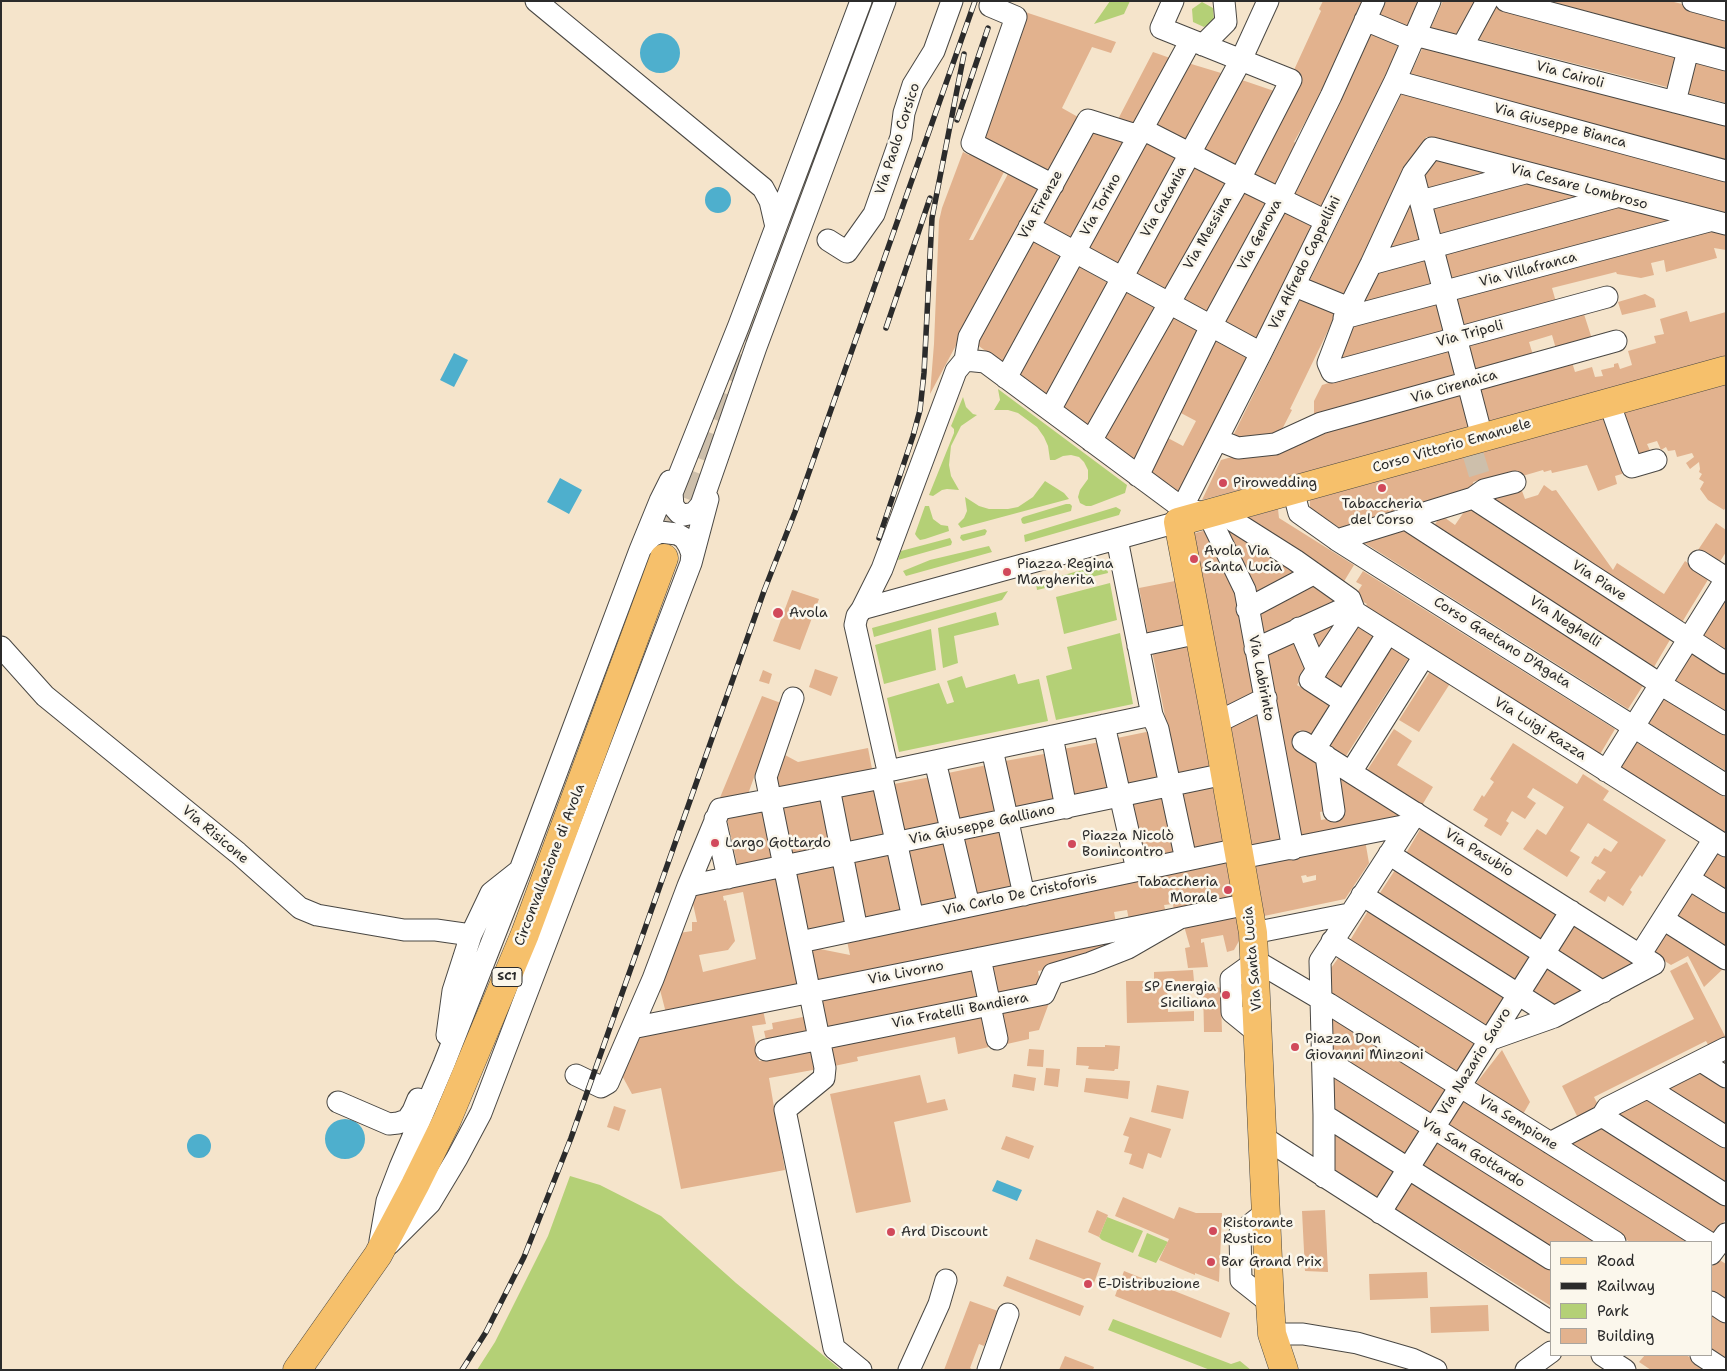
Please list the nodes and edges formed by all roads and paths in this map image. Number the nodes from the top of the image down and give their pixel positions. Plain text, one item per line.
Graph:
1 (536, 1) edge
2 (860, 1) edge
3 (885, 1) edge
4 (952, 1) edge
5 (992, 1) edge
6 (1173, 1) edge
7 (1224, 1) edge
8 (1268, 1) edge
9 (1430, 1) edge
10 (1487, 1) edge
11 (1506, 1) edge
12 (1693, 1) edge
13 (1726, 10) edge
14 (1370, 11) edge
15 (1414, 37) junction
16 (1197, 42) junction
17 (1462, 47) junction
18 (1688, 50) junction
19 (1241, 60) junction
20 (1726, 60) edge
21 (1395, 81) junction
22 (1674, 102) junction
23 (1726, 116) edge
24 (1140, 133) junction
25 (1190, 154) junction
26 (799, 167) junction
27 (1726, 171) edge
28 (1413, 173) junction
29 (1525, 173) junction
30 (750, 177) junction
31 (1240, 179) junction
32 (1053, 185) junction
33 (1617, 197) junction
34 (1280, 199) junction
35 (1421, 201) junction
36 (1326, 221) junction
37 (1718, 222) edge
38 (776, 227) junction
39 (1029, 227) junction
40 (828, 240) dead end
41 (1432, 247) junction
42 (1076, 252) junction
43 (1371, 264) junction
44 (1122, 278) junction
45 (1295, 286) junction
46 (1444, 292) junction
47 (1607, 297) dead end
48 (1168, 303) junction
49 (1346, 313) junction
50 (1211, 326) junction
51 (1456, 338) junction
52 (1616, 340) dead end
53 (1261, 353) junction
54 (964, 360) junction
55 (1726, 370) edge
56 (1009, 374) junction
57 (1468, 383) junction
58 (1609, 402) junction
59 (1052, 406) junction
60 (697, 432) junction
61 (1093, 436) junction
62 (1218, 440) junction
63 (723, 443) junction
64 (1475, 444) junction
65 (1656, 460) dead end
66 (1140, 472) junction
67 (1515, 482) dead end
68 (1479, 489) junction
69 (1293, 490) junction
70 (1199, 513) junction
71 (1406, 519) junction
72 (1117, 539) junction
73 (1337, 540) junction
74 (652, 554) junction
75 (1699, 561) dead end
76 (691, 564) junction
77 (1313, 574) junction
78 (1726, 578) edge
79 (862, 609) junction
80 (1247, 609) junction
81 (1355, 612) junction
82 (1300, 628) junction
83 (1199, 632) junction
84 (1388, 632) junction
85 (1688, 639) junction
86 (1144, 644) junction
87 (1, 647) edge
88 (1255, 649) junction
89 (1424, 656) junction
90 (1726, 663) edge
91 (1317, 670) junction
92 (1660, 684) junction
93 (793, 698) dead end
94 (1266, 698) junction
95 (1344, 702) junction
96 (1155, 722) junction
97 (1216, 722) junction
98 (1726, 724) edge
99 (1634, 727) junction
100 (1106, 732) junction
101 (1053, 744) junction
102 (1314, 749) junction
103 (994, 756) junction
104 (936, 768) junction
105 (1606, 771) junction
106 (1351, 772) junction
107 (1225, 774) junction
108 (885, 779) junction
109 (1726, 785) edge
110 (1170, 786) junction
111 (830, 792) junction
112 (1121, 796) junction
113 (772, 804) junction
114 (1066, 808) junction
115 (1334, 811) dead end
116 (716, 819) junction
117 (1412, 819) junction
118 (1008, 820) junction
119 (952, 832) junction
120 (897, 843) junction
121 (1720, 843) edge
122 (1293, 849) junction
123 (842, 854) junction
124 (1240, 854) junction
125 (1389, 854) junction
126 (1186, 860) junction
127 (785, 866) junction
128 (520, 870) junction
129 (1138, 870) junction
130 (734, 877) junction
131 (1689, 878) junction
132 (686, 891) junction
133 (1024, 895) junction
134 (1362, 895) junction
135 (1726, 902) edge
136 (1248, 904) junction
137 (969, 906) junction
138 (1571, 911) junction
139 (1350, 914) junction
140 (914, 918) junction
141 (1180, 918) junction
142 (1663, 919) junction
143 (857, 930) junction
144 (1253, 934) junction
145 (470, 935) junction
146 (800, 942) junction
147 (1330, 945) junction
148 (1544, 954) junction
149 (980, 958) junction
150 (1726, 959) edge
151 (1647, 960) junction
152 (1256, 961) junction
153 (811, 992) junction
154 (1603, 992) junction
155 (1518, 994) junction
156 (1325, 1002) junction
157 (990, 1005) junction
158 (1554, 1017) junction
159 (632, 1028) junction
160 (447, 1038) junction
161 (820, 1039) junction
162 (997, 1039) dead end
163 (1489, 1040) junction
164 (1726, 1048) edge
165 (766, 1050) dead end
166 (1327, 1061) junction
167 (1701, 1061) junction
168 (444, 1064) junction
169 (576, 1075) dead end
170 (1726, 1077) edge
171 (1460, 1086) junction
172 (1648, 1088) junction
173 (338, 1102) dead end
174 (1602, 1116) junction
175 (1329, 1118) junction
176 (1433, 1128) junction
177 (1726, 1136) edge
178 (1263, 1137) junction
179 (1550, 1143) junction
180 (1408, 1169) junction
181 (1329, 1180) junction
182 (1726, 1195) edge
183 (1380, 1213) junction
184 (1613, 1241) edge
185 (1708, 1241) edge
186 (378, 1254) junction
187 (1550, 1259) edge
188 (946, 1280) dead end
189 (1712, 1303) edge
190 (1726, 1312) edge
191 (1008, 1314) dead end
192 (1550, 1321) edge
193 (1272, 1334) junction
194 (1550, 1353) edge
195 (1604, 1356) edge
196 (1703, 1356) edge
197 (1626, 1366) edge
198 (297, 1370) edge
199 (861, 1370) edge
200 (908, 1370) edge
201 (988, 1370) edge
202 (1268, 1370) edge
203 (1284, 1370) edge
204 (1436, 1370) edge
205 (1526, 1370) edge
206 (1724, 1370) edge

1 - 30 street
2 - 26 street
3 - 63 street
4 - 40 street, Via Paolo Corsico
5 - 32 street
6 - 16 street
7 - 16 street, Via Torino
8 - 19 street, Via Catania
9 - 15 street, Via Alfredo Cappellini
10 - 17 street
11 - 18 street
12 - 13 street
14 - 15 street, Via Cairoli
14 - 34 street, Via Genova
15 - 17 street, Via Cairoli
15 - 21 street, Via Alfredo Cappellini
16 - 19 street
16 - 24 street, Via Torino
17 - 22 street, Via Cairoli
18 - 20 street
18 - 22 street
19 - 25 street, Via Catania
19 - 31 street, Via Messina
21 - 27 street, Via Giuseppe Bianca
21 - 36 street, Via Alfredo Cappellini
22 - 23 street, Via Cairoli
24 - 25 street, Via Firenze
24 - 32 street, Via Firenze
24 - 42 street, Via Torino
25 - 31 street, Via Firenze
25 - 44 street, Via Catania
26 - 30 street
26 - 38 street
28 - 29 street, Via Cesare Lombroso
28 - 35 street
28 - 43 street
29 - 33 street, Via Cesare Lombroso
29 - 35 street
30 - 38 street
31 - 34 street, Via Firenze
31 - 48 street, Via Messina
32 - 39 street, Via Firenze
33 - 37 street, Via Cesare Lombroso
33 - 41 street
34 - 36 street, Via Firenze
34 - 50 street, Via Genova
35 - 41 street
36 - 45 street, Via Alfredo Cappellini
37 - 46 street, Via Villafranca
38 - 60 street
39 - 42 street
39 - 54 street, Via Firenze
41 - 43 street
41 - 46 street
42 - 44 street
42 - 56 street, Via Torino
43 - 49 street
44 - 48 street
44 - 59 street, Via Catania
45 - 49 street
45 - 53 street, Via Alfredo Cappellini
46 - 49 street, Via Villafranca
46 - 51 street
47 - 51 street, Via Tripoli
48 - 50 street
48 - 61 street, Via Messina
49 - 51 street, Via Tripoli
50 - 53 street
50 - 66 street, Via Genova
51 - 57 street
52 - 57 street, Via Cirenaica
53 - 62 street, Via Alfredo Cappellini
54 - 56 street
54 - 79 street, Via Firenze
55 - 58 main road, Corso Vittorio Emanuele
56 - 59 street
57 - 62 street, Via Cirenaica
57 - 64 street
58 - 64 main road, Corso Vittorio Emanuele
58 - 65 street
59 - 61 street
60 - 63 street
60 - 74 street
61 - 66 street
62 - 70 street, Via Alfredo Cappellini
63 - 76 street
64 - 69 main road, Corso Vittorio Emanuele
66 - 70 street
67 - 68 street
68 - 71 street
68 - 85 street, Via Piave
69 - 70 main road, Corso Vittorio Emanuele
69 - 73 street, Corso Gaetano D'Agata
70 - 72 street
70 - 77 street
70 - 80 street, Via Labirinto
70 - 83 main road, Via Santa Lucia
71 - 73 street
71 - 92 street, Via Neghelli
72 - 79 street
72 - 86 street
73 - 99 street, Corso Gaetano D'Agata
74 - 76 street
74 - 128 street
74 - 186 main road, Circonvallazione di Avola / SC1
75 - 78 street
76 - 186 street
77 - 80 street
77 - 81 street
78 - 85 street
79 - 108 street, Via Firenze
80 - 88 street, Via Labirinto
81 - 82 street
81 - 84 street, Via Luigi Razza
81 - 91 street
82 - 88 street
82 - 91 street
83 - 86 street
83 - 97 main road, Via Santa Lucia
84 - 89 street, Via Luigi Razza
84 - 95 street
85 - 90 street, Via Piave
85 - 92 street
86 - 96 street
87 - 145 street, Via Risicone
88 - 94 street, Via Labirinto
89 - 105 street, Via Luigi Razza
89 - 106 street
91 - 95 street
92 - 98 street, Via Neghelli
92 - 99 street
93 - 113 street
94 - 97 street
94 - 122 street, Via Labirinto
95 - 102 street
96 - 100 street
96 - 110 street
97 - 107 main road, Via Santa Lucia
99 - 105 street
99 - 109 street, Corso Gaetano D'Agata
100 - 101 street
100 - 112 street
101 - 103 street
101 - 114 street
102 - 106 street, Via Pasubio
102 - 115 street
103 - 104 street
103 - 118 street
104 - 108 street
104 - 119 street
105 - 121 street, Via Luigi Razza
106 - 117 street, Via Pasubio
107 - 110 street, Via Giuseppe Galliano
107 - 124 main road, Via Santa Lucia
108 - 111 street
108 - 120 street, Via Firenze
110 - 112 street, Via Giuseppe Galliano
110 - 126 street
111 - 113 street
111 - 123 street
112 - 114 street, Via Giuseppe Galliano
112 - 129 street
113 - 116 street
113 - 127 street
114 - 118 street, Via Giuseppe Galliano
116 - 130 street
116 - 132 street
117 - 122 street, Via Carlo De Cristoforis
117 - 125 street
117 - 138 street, Via Pasubio
118 - 119 street, Via Giuseppe Galliano
118 - 133 street
119 - 120 street, Via Giuseppe Galliano
119 - 137 street
120 - 123 street, Via Giuseppe Galliano
120 - 140 street, Via Firenze
121 - 131 street
122 - 124 street, Via Carlo De Cristoforis
123 - 127 street, Via Giuseppe Galliano
123 - 143 street
124 - 126 street, Via Carlo De Cristoforis
124 - 136 main road, Via Santa Lucia
125 - 134 street
125 - 148 street
126 - 129 street, Via Carlo De Cristoforis
127 - 130 street, Via Giuseppe Galliano
127 - 146 street
128 - 145 street
128 - 168 street
129 - 133 street, Via Carlo De Cristoforis
130 - 132 street, Via Giuseppe Galliano
131 - 135 street
131 - 142 street
132 - 159 street
133 - 137 street, Via Carlo De Cristoforis
134 - 139 street
134 - 155 street
136 - 141 street, Via Fratelli Bandiera
136 - 144 main road, Via Santa Lucia
137 - 140 street, Via Carlo De Cristoforis
138 - 148 street, Via Nazario Sauro
138 - 151 street, Via Pasubio
139 - 144 street
139 - 147 street
140 - 143 street, Via Carlo De Cristoforis
141 - 149 street, Via Livorno
141 - 157 street, Via Fratelli Bandiera
142 - 150 street
142 - 151 street
143 - 146 street, Via Carlo De Cristoforis
144 - 152 main road, Via Santa Lucia
145 - 160 street
146 - 153 street
147 - 156 street
147 - 163 street
148 - 154 street
148 - 155 street, Via Nazario Sauro
149 - 153 street, Via Livorno
149 - 157 street
151 - 154 street
152 - 156 street, Via Sempione
152 - 178 main road, Via Santa Lucia
153 - 159 street, Via Livorno
153 - 161 street
154 - 158 street
155 - 158 street
155 - 163 street, Via Nazario Sauro
156 - 166 street
156 - 171 street, Via Sempione
157 - 161 street, Via Fratelli Bandiera
157 - 162 street
158 - 163 street
159 - 169 street
160 - 168 street
160 - 173 street
161 - 165 street, Via Fratelli Bandiera
161 - 199 street
163 - 171 street, Via Nazario Sauro
164 - 167 street
166 - 175 street
166 - 176 street, Via San Gottardo
167 - 170 street
167 - 172 street
168 - 186 street
171 - 176 street, Via Nazario Sauro
171 - 179 street, Via Sempione
172 - 174 street
172 - 177 street
174 - 179 street
174 - 182 street
175 - 180 street
175 - 181 street
176 - 180 street, Via Nazario Sauro
176 - 184 street, Via San Gottardo
178 - 181 street
178 - 193 main road, Via Santa Lucia
179 - 185 street, Via Sempione
180 - 183 street, Via Nazario Sauro
180 - 187 street
181 - 183 street
183 - 192 street
186 - 198 main road, Circonvallazione di Avola / SC1
188 - 200 street
189 - 190 street
191 - 201 street
193 - 202 main road
193 - 203 main road, Via Santa Lucia
193 - 204 street
194 - 205 street
195 - 197 street
196 - 206 street

